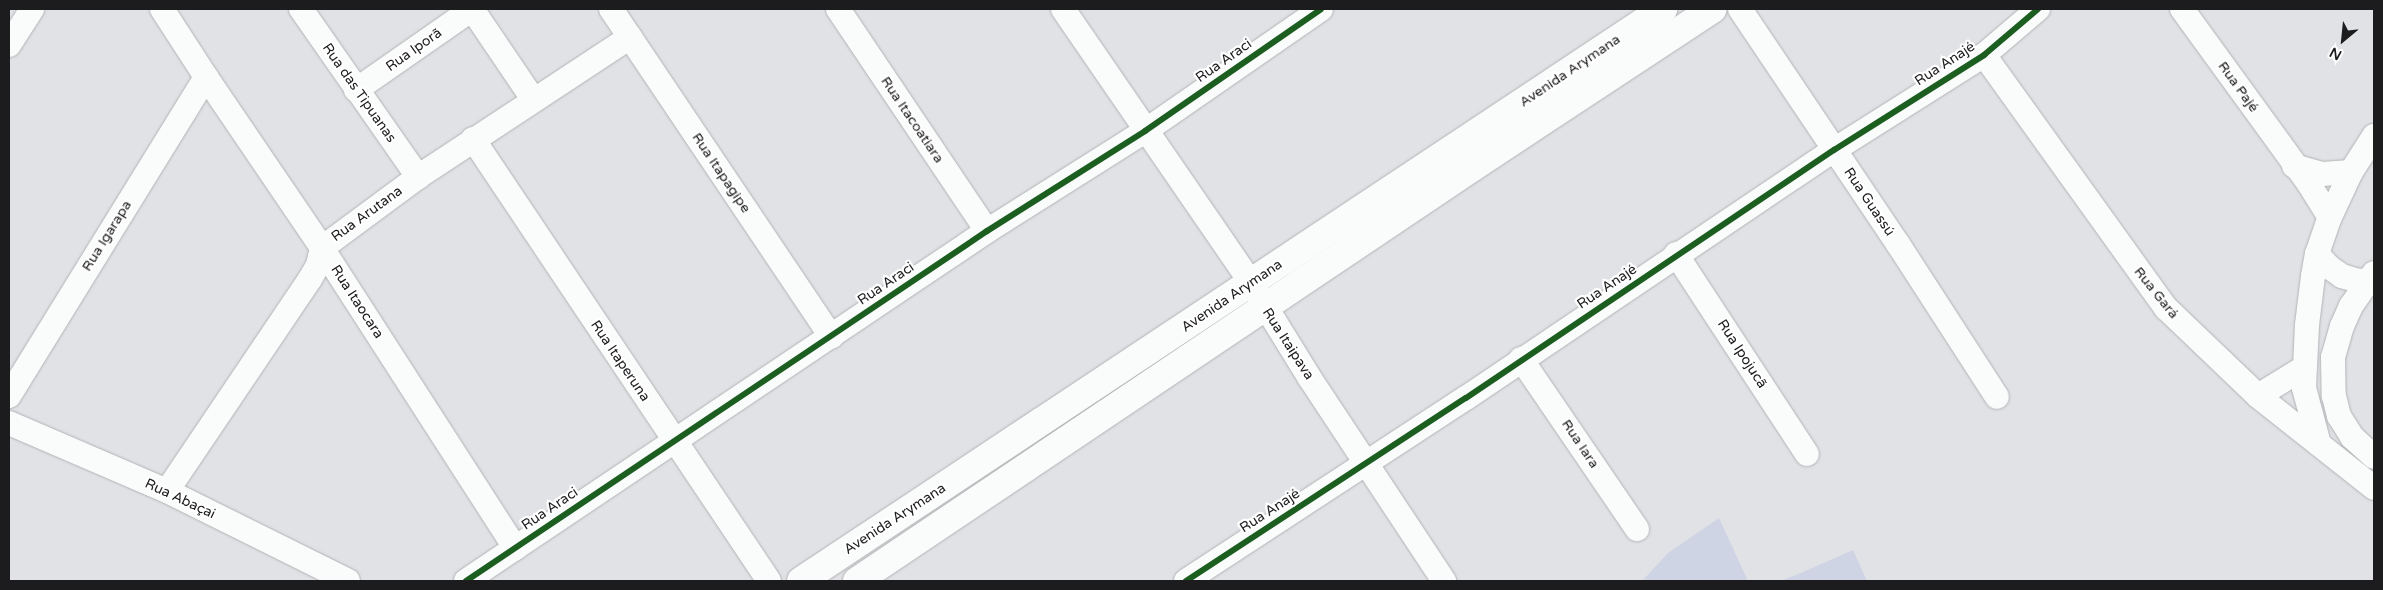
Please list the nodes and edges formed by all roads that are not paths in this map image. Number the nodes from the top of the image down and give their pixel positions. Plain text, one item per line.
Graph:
1 (32, 9) edge
2 (162, 9) edge
3 (302, 9) edge
4 (472, 9) edge
5 (611, 9) edge
6 (838, 9) edge
7 (1063, 9) edge
8 (1321, 9) edge
9 (1663, 9) edge
10 (1713, 9) edge
11 (1740, 9) edge
12 (2038, 9) edge
13 (2182, 9) edge
14 (1297, 15) edge
15 (630, 37) junction
16 (9, 44) edge
17 (1984, 55) junction
18 (206, 77) junction
19 (356, 90) junction
20 (534, 100) junction
21 (1145, 131) junction
22 (2373, 138) edge
23 (473, 139) junction
24 (1834, 150) junction
25 (2294, 166) junction
26 (2351, 172) junction
27 (418, 176) junction
28 (2330, 217) junction
29 (987, 231) junction
30 (322, 248) junction
31 (1676, 254) junction
32 (2317, 254) junction
33 (2372, 277) edge
34 (1251, 284) junction
35 (1265, 308) junction
36 (831, 337) junction
37 (1521, 359) junction
38 (2305, 367) junction
39 (9, 396) edge
40 (2258, 396) junction
41 (1997, 397) dead end
42 (9, 422) edge
43 (673, 441) junction
44 (2319, 444) junction
45 (1807, 454) dead end
46 (2374, 457) edge
47 (1367, 464) junction
48 (2374, 488) edge
49 (167, 492) junction
50 (1637, 529) dead end
51 (515, 548) junction
52 (1214, 574) edge
53 (348, 581) edge
54 (466, 581) edge
55 (769, 581) edge
56 (801, 581) edge
57 (857, 581) edge
58 (1186, 581) edge
59 (1444, 581) edge

1 - 16 street
2 - 18 street, Rua Itaocara
3 - 19 street, Rua das Tipuanas
4 - 19 street, Rua Iporã
4 - 20 street
5 - 15 street, Rua Itapagipe
6 - 29 street, Rua Itacoatiara
7 - 21 street, Rua Itaipava
8 - 14 street, Rua Araci
9 - 34 main road, Avenida Arymana
10 - 35 main road, Avenida Arymana
11 - 24 street, Rua Guassú
12 - 17 street, Rua Anajé
13 - 25 street, Rua Pajé
14 - 21 street, Rua Araci
15 - 20 street, Rua Arutana
15 - 36 street, Rua Itapagipe
17 - 24 street, Rua Anajé
17 - 40 street, Rua Gará
18 - 30 street, Rua Itaocara
18 - 39 street, Rua Igarapa
19 - 27 street, Rua das Tipuanas
20 - 23 street, Rua Arutana
21 - 29 street, Rua Araci
21 - 34 street, Rua Itaipava
22 - 26 street
23 - 27 street, Rua Arutana
23 - 43 street, Rua Itaperuna
24 - 31 street, Rua Anajé
24 - 41 street, Rua Guassú
25 - 26 street
25 - 28 street, Rua Pajé
26 - 28 street
27 - 30 street, Rua Arutana
28 - 32 street
29 - 36 street, Rua Araci
30 - 49 street, Rua Arutana
30 - 51 street, Rua Itaocara
31 - 37 street, Rua Anajé
31 - 45 street, Rua Ipojucã
32 - 33 street
32 - 38 street
33 - 46 street
34 - 35 street, Rua Itaipava
34 - 56 main road, Avenida Arymana
35 - 47 street, Rua Itaipava
35 - 57 main road, Avenida Arymana
36 - 43 street, Rua Araci
37 - 47 street, Rua Anajé
37 - 50 street, Rua Iara
38 - 40 street
38 - 44 street
40 - 44 street, Rua Gará
42 - 49 street, Rua Abaçai
43 - 51 street, Rua Araci
43 - 55 street, Rua Itaperuna
44 - 48 street, Rua Gará
47 - 52 street, Rua Anajé
47 - 59 street, Rua Itaipava
49 - 53 street, Rua Abaçai
51 - 54 street, Rua Araci
52 - 58 street, Rua Anajé

